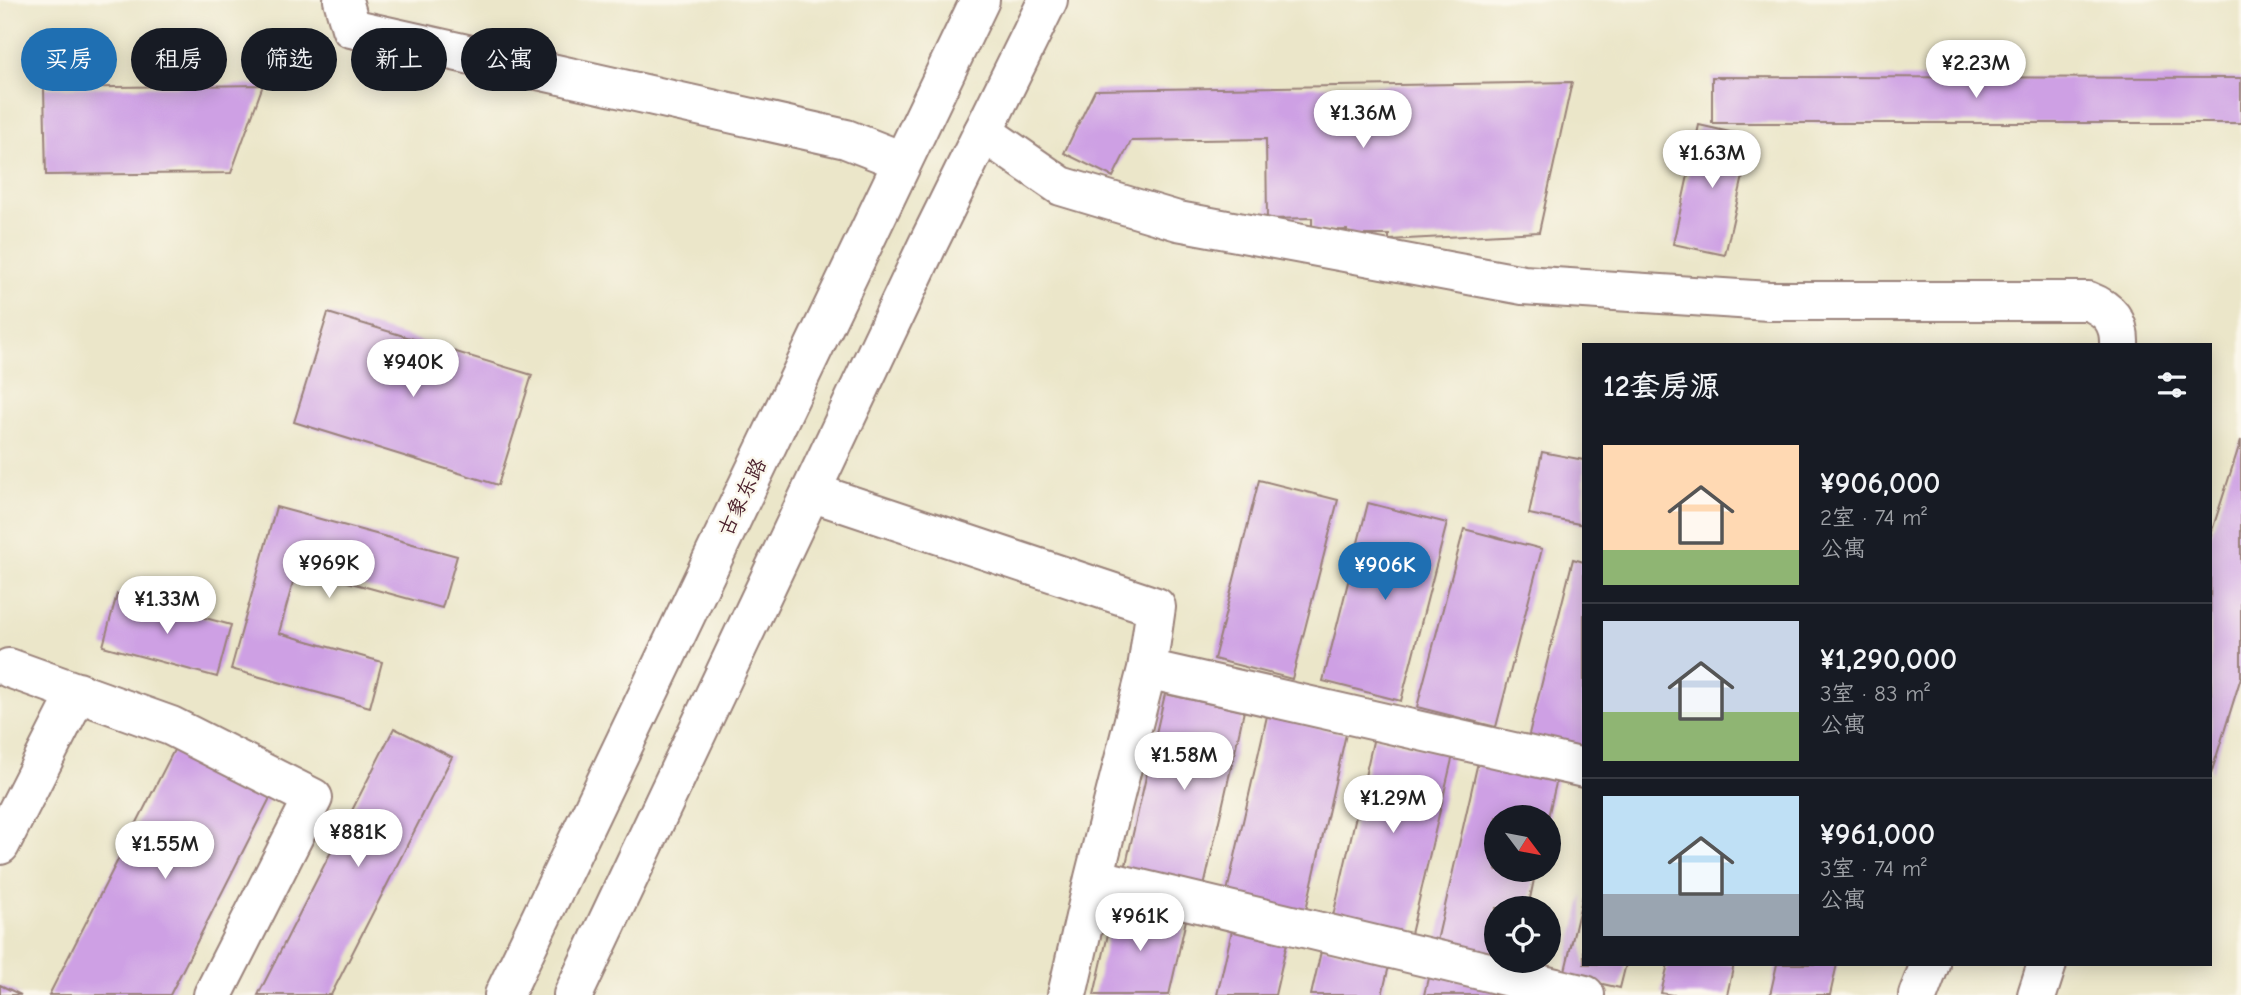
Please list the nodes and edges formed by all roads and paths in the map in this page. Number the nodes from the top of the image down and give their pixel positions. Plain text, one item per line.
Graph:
1 (343, 0) edge
2 (980, 0) edge
3 (1048, 0) edge
4 (983, 132) junction
5 (902, 161) junction
6 (2119, 343) edge
7 (811, 492) junction
8 (9, 668) dead end
9 (1147, 668) junction
10 (78, 692) junction
11 (1582, 768) edge
12 (0, 845) edge
13 (1094, 878) junction
14 (1929, 966) edge
15 (2046, 966) edge
16 (213, 995) edge
17 (504, 995) edge
18 (573, 995) edge
19 (1067, 995) edge
20 (1585, 995) edge
21 (1919, 995) edge
22 (2037, 995) edge

1 - 5 street
2 - 5 street, 古象东路
3 - 4 street
4 - 6 street
4 - 7 street
5 - 17 street, 古象东路
7 - 9 street
7 - 18 street
8 - 10 street
9 - 11 street
9 - 13 street
10 - 12 street
10 - 16 street
13 - 19 street
13 - 20 street
14 - 21 street
15 - 22 street

